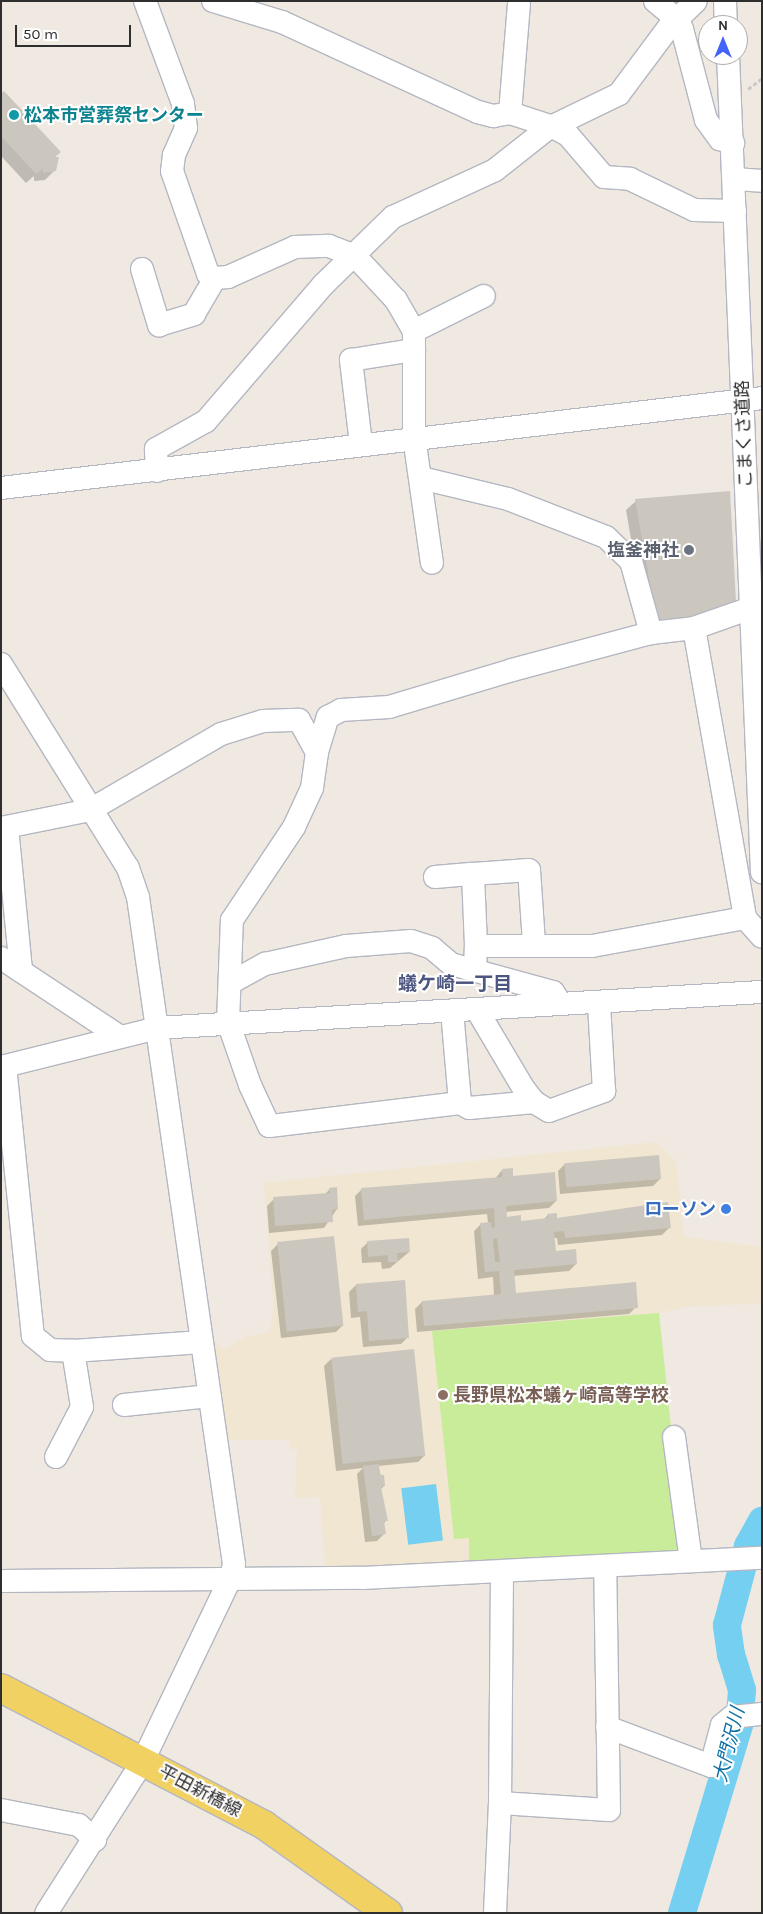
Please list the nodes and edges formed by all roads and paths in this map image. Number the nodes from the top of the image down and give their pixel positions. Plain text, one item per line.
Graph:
1 (145, 1) edge
2 (213, 1) edge
3 (655, 1) edge
4 (696, 1) edge
5 (725, 1) edge
6 (519, 4) dead end
7 (726, 15) edge
8 (678, 20) junction
9 (729, 65) edge
10 (762, 78) edge
11 (746, 90) dead end
12 (510, 113) junction
13 (554, 127) junction
14 (733, 143) junction
15 (734, 179) junction
16 (762, 181) edge
17 (735, 211) junction
18 (355, 256) junction
19 (142, 269) dead end
20 (214, 278) junction
21 (484, 296) dead end
22 (414, 340) junction
23 (752, 399) edge
24 (414, 437) junction
25 (361, 444) junction
26 (157, 471) junction
27 (421, 478) junction
28 (1, 488) edge
29 (432, 562) dead end
30 (754, 597) edge
31 (694, 628) junction
32 (652, 633) junction
33 (1, 664) edge
34 (317, 752) junction
35 (759, 768) edge
36 (721, 774) junction
37 (90, 810) junction
38 (4, 828) edge
39 (762, 872) edge
40 (473, 874) junction
41 (435, 877) dead end
42 (745, 918) junction
43 (762, 937) edge
44 (534, 944) junction
45 (476, 946) junction
46 (1, 958) edge
47 (475, 970) junction
48 (21, 971) junction
49 (232, 982) junction
50 (762, 992) edge
51 (599, 1003) junction
52 (561, 1004) junction
53 (477, 1010) junction
54 (452, 1011) junction
55 (228, 1022) junction
56 (157, 1028) junction
57 (119, 1036) junction
58 (3, 1066) edge
59 (534, 1102) junction
60 (460, 1103) junction
61 (202, 1342) junction
62 (73, 1352) junction
63 (210, 1396) junction
64 (124, 1405) dead end
65 (674, 1437) dead end
66 (56, 1457) dead end
67 (749, 1559) edge
68 (691, 1561) junction
69 (605, 1566) junction
70 (502, 1572) junction
71 (231, 1577) junction
72 (1, 1581) edge
73 (1, 1688) edge
74 (748, 1715) edge
75 (607, 1727) junction
76 (143, 1761) junction
77 (500, 1803) junction
78 (1, 1810) edge
79 (95, 1840) junction
80 (46, 1913) edge
81 (388, 1913) edge
82 (495, 1913) edge

1 - 20 street
2 - 12 street
3 - 8 street
4 - 8 street
5 - 7 street
6 - 12 street
8 - 13 street
8 - 14 street
9 - 14 street, こまくさ道路
10 - 11 path
12 - 13 street
13 - 17 street
13 - 18 street
14 - 15 street, こまくさ道路
15 - 16 street
15 - 17 street, こまくさ道路
17 - 23 street, こまくさ道路
18 - 20 street
18 - 22 street
18 - 26 street
19 - 20 street
21 - 22 street
22 - 24 street
22 - 25 street
23 - 24 street
23 - 30 street, こまくさ道路
24 - 25 street
24 - 27 street
25 - 26 street
26 - 28 street
27 - 29 street
27 - 32 street
30 - 31 street
30 - 35 street, こまくさ道路
31 - 32 street
31 - 36 street
32 - 34 street
33 - 37 street
34 - 37 street
34 - 49 street
35 - 36 street
35 - 39 street, こまくさ道路
36 - 42 street
37 - 38 street
37 - 56 street
38 - 48 street
40 - 41 street
40 - 44 street
40 - 45 street
42 - 43 street
42 - 44 street
44 - 45 street
45 - 47 street
46 - 48 street
47 - 49 street
47 - 52 street
48 - 57 street
49 - 55 street
50 - 51 street
51 - 52 street
51 - 59 street
52 - 53 street
53 - 54 street
53 - 59 street
54 - 55 street
54 - 60 street
55 - 56 street
55 - 60 street
56 - 57 street
56 - 61 street
57 - 58 street
58 - 62 street
59 - 60 street
61 - 62 street
61 - 63 street
62 - 66 street
63 - 64 street
63 - 71 street
65 - 68 street
67 - 68 street
68 - 69 street
69 - 70 street
69 - 75 street
70 - 71 street
70 - 77 street
71 - 72 street
71 - 76 street
73 - 76 main road, 平田新橋線
74 - 75 street
75 - 77 street
76 - 79 street
76 - 81 main road, 平田新橋線
77 - 82 street
78 - 79 street
79 - 80 street

